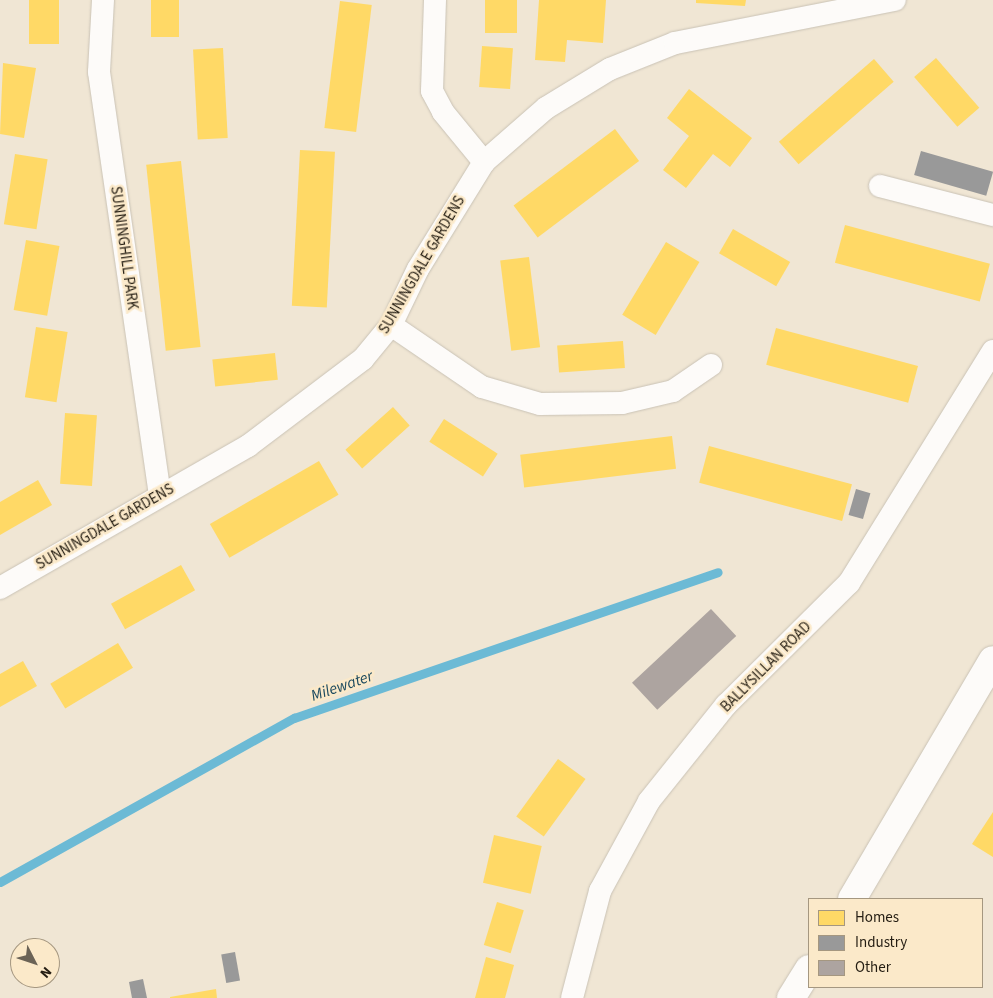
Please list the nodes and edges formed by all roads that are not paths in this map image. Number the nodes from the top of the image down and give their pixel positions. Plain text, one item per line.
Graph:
1 (103, 0) edge
2 (436, 0) edge
3 (894, 0) edge
4 (792, 9) edge
5 (484, 162) junction
6 (880, 186) dead end
7 (993, 214) edge
8 (391, 325) junction
9 (993, 351) edge
10 (711, 365) dead end
11 (160, 495) junction
12 (0, 588) edge
13 (993, 660) edge
14 (853, 898) edge
15 (808, 971) edge
16 (572, 998) edge
17 (791, 998) edge

1 - 11 street, SUNNINGHILL PARK
2 - 5 street
3 - 4 street, SUNNINGDALE GARDENS
4 - 5 street, SUNNINGDALE GARDENS
5 - 8 street, SUNNINGDALE GARDENS
6 - 7 street
8 - 10 street
8 - 11 street, SUNNINGDALE GARDENS
9 - 16 street, BALLYSILLAN ROAD
11 - 12 street, SUNNINGDALE GARDENS
13 - 14 highway
15 - 17 highway

